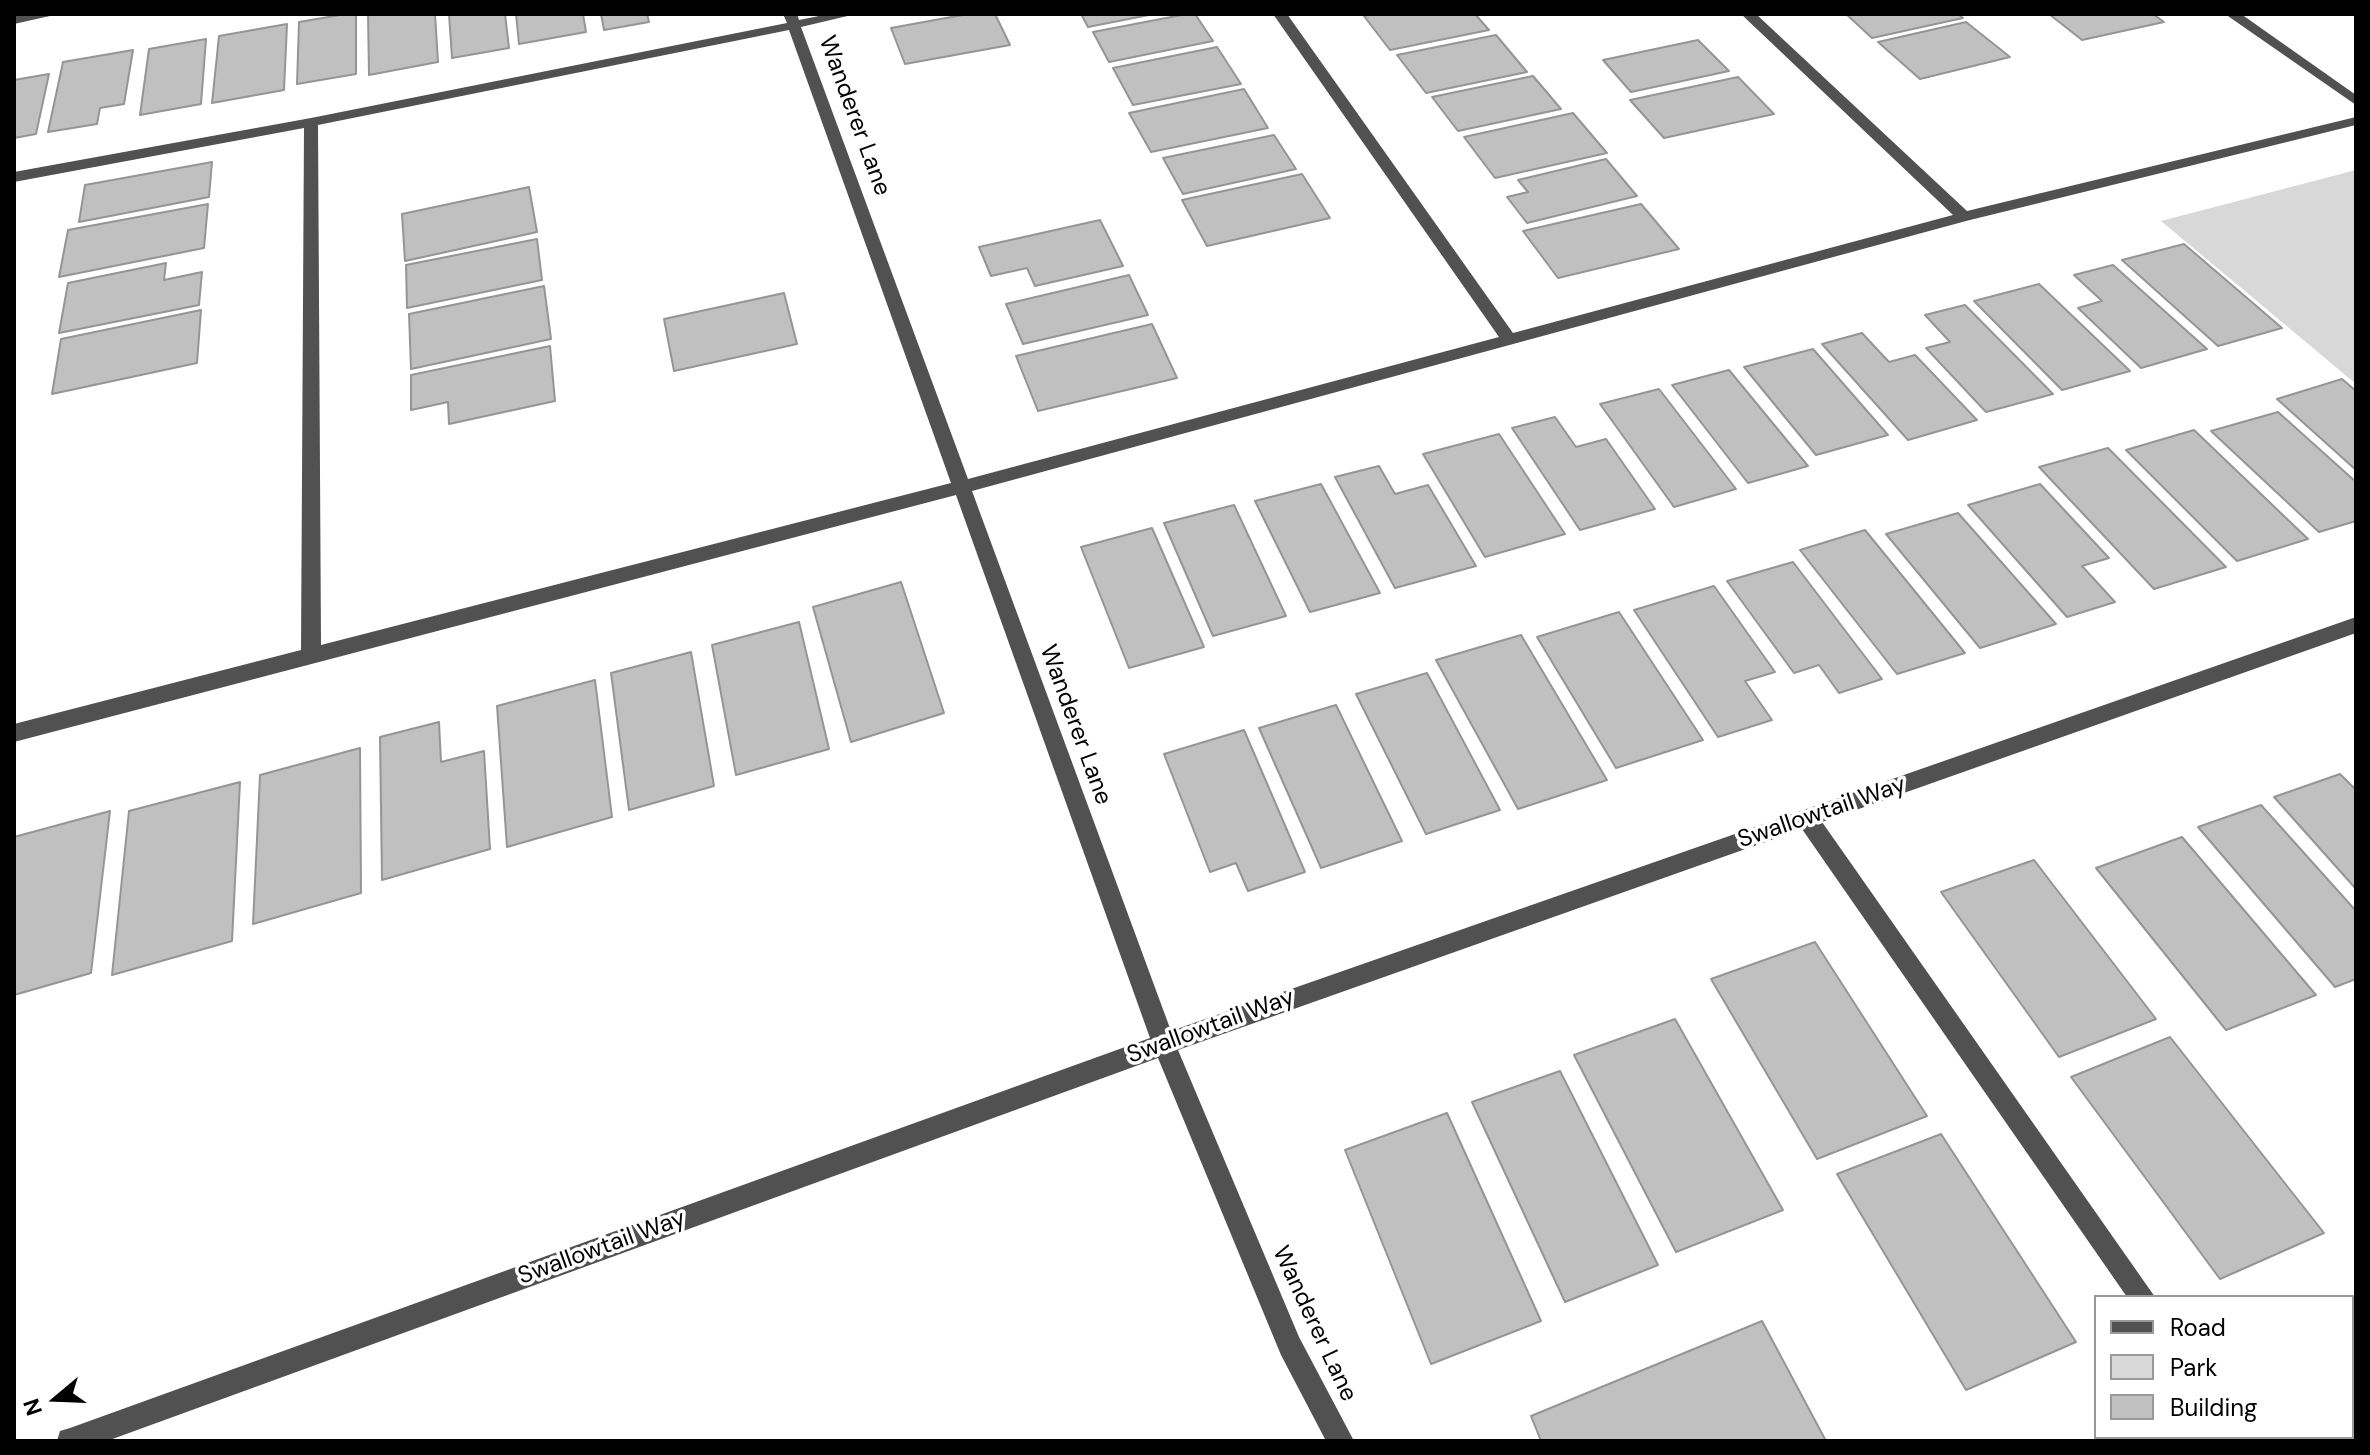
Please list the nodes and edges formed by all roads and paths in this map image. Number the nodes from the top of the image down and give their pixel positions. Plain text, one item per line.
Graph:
1 (52, 14) edge
2 (849, 14) edge
3 (1280, 14) edge
4 (1748, 14) edge
5 (2232, 14) edge
6 (14, 20) edge
7 (792, 20) edge
8 (2356, 101) edge
9 (2356, 121) edge
10 (311, 122) junction
11 (14, 177) edge
12 (1964, 217) junction
13 (1510, 340) junction
14 (961, 487) junction
15 (2356, 625) edge
16 (311, 656) junction
17 (14, 733) edge
18 (1807, 818) junction
19 (1164, 1044) junction
20 (2141, 1295) edge
21 (70, 1441) edge
22 (1341, 1441) edge

1 - 6 street
2 - 7 street
3 - 13 street
4 - 12 street
5 - 8 street
7 - 10 street
7 - 14 street, Wanderer Lane
9 - 12 street
10 - 11 street
10 - 16 street
12 - 13 street
13 - 14 street
14 - 16 street
14 - 19 street, Wanderer Lane
15 - 18 street, Swallowtail Way
16 - 17 street
18 - 19 street, Swallowtail Way
18 - 20 street
19 - 21 street, Swallowtail Way
19 - 22 street, Wanderer Lane

